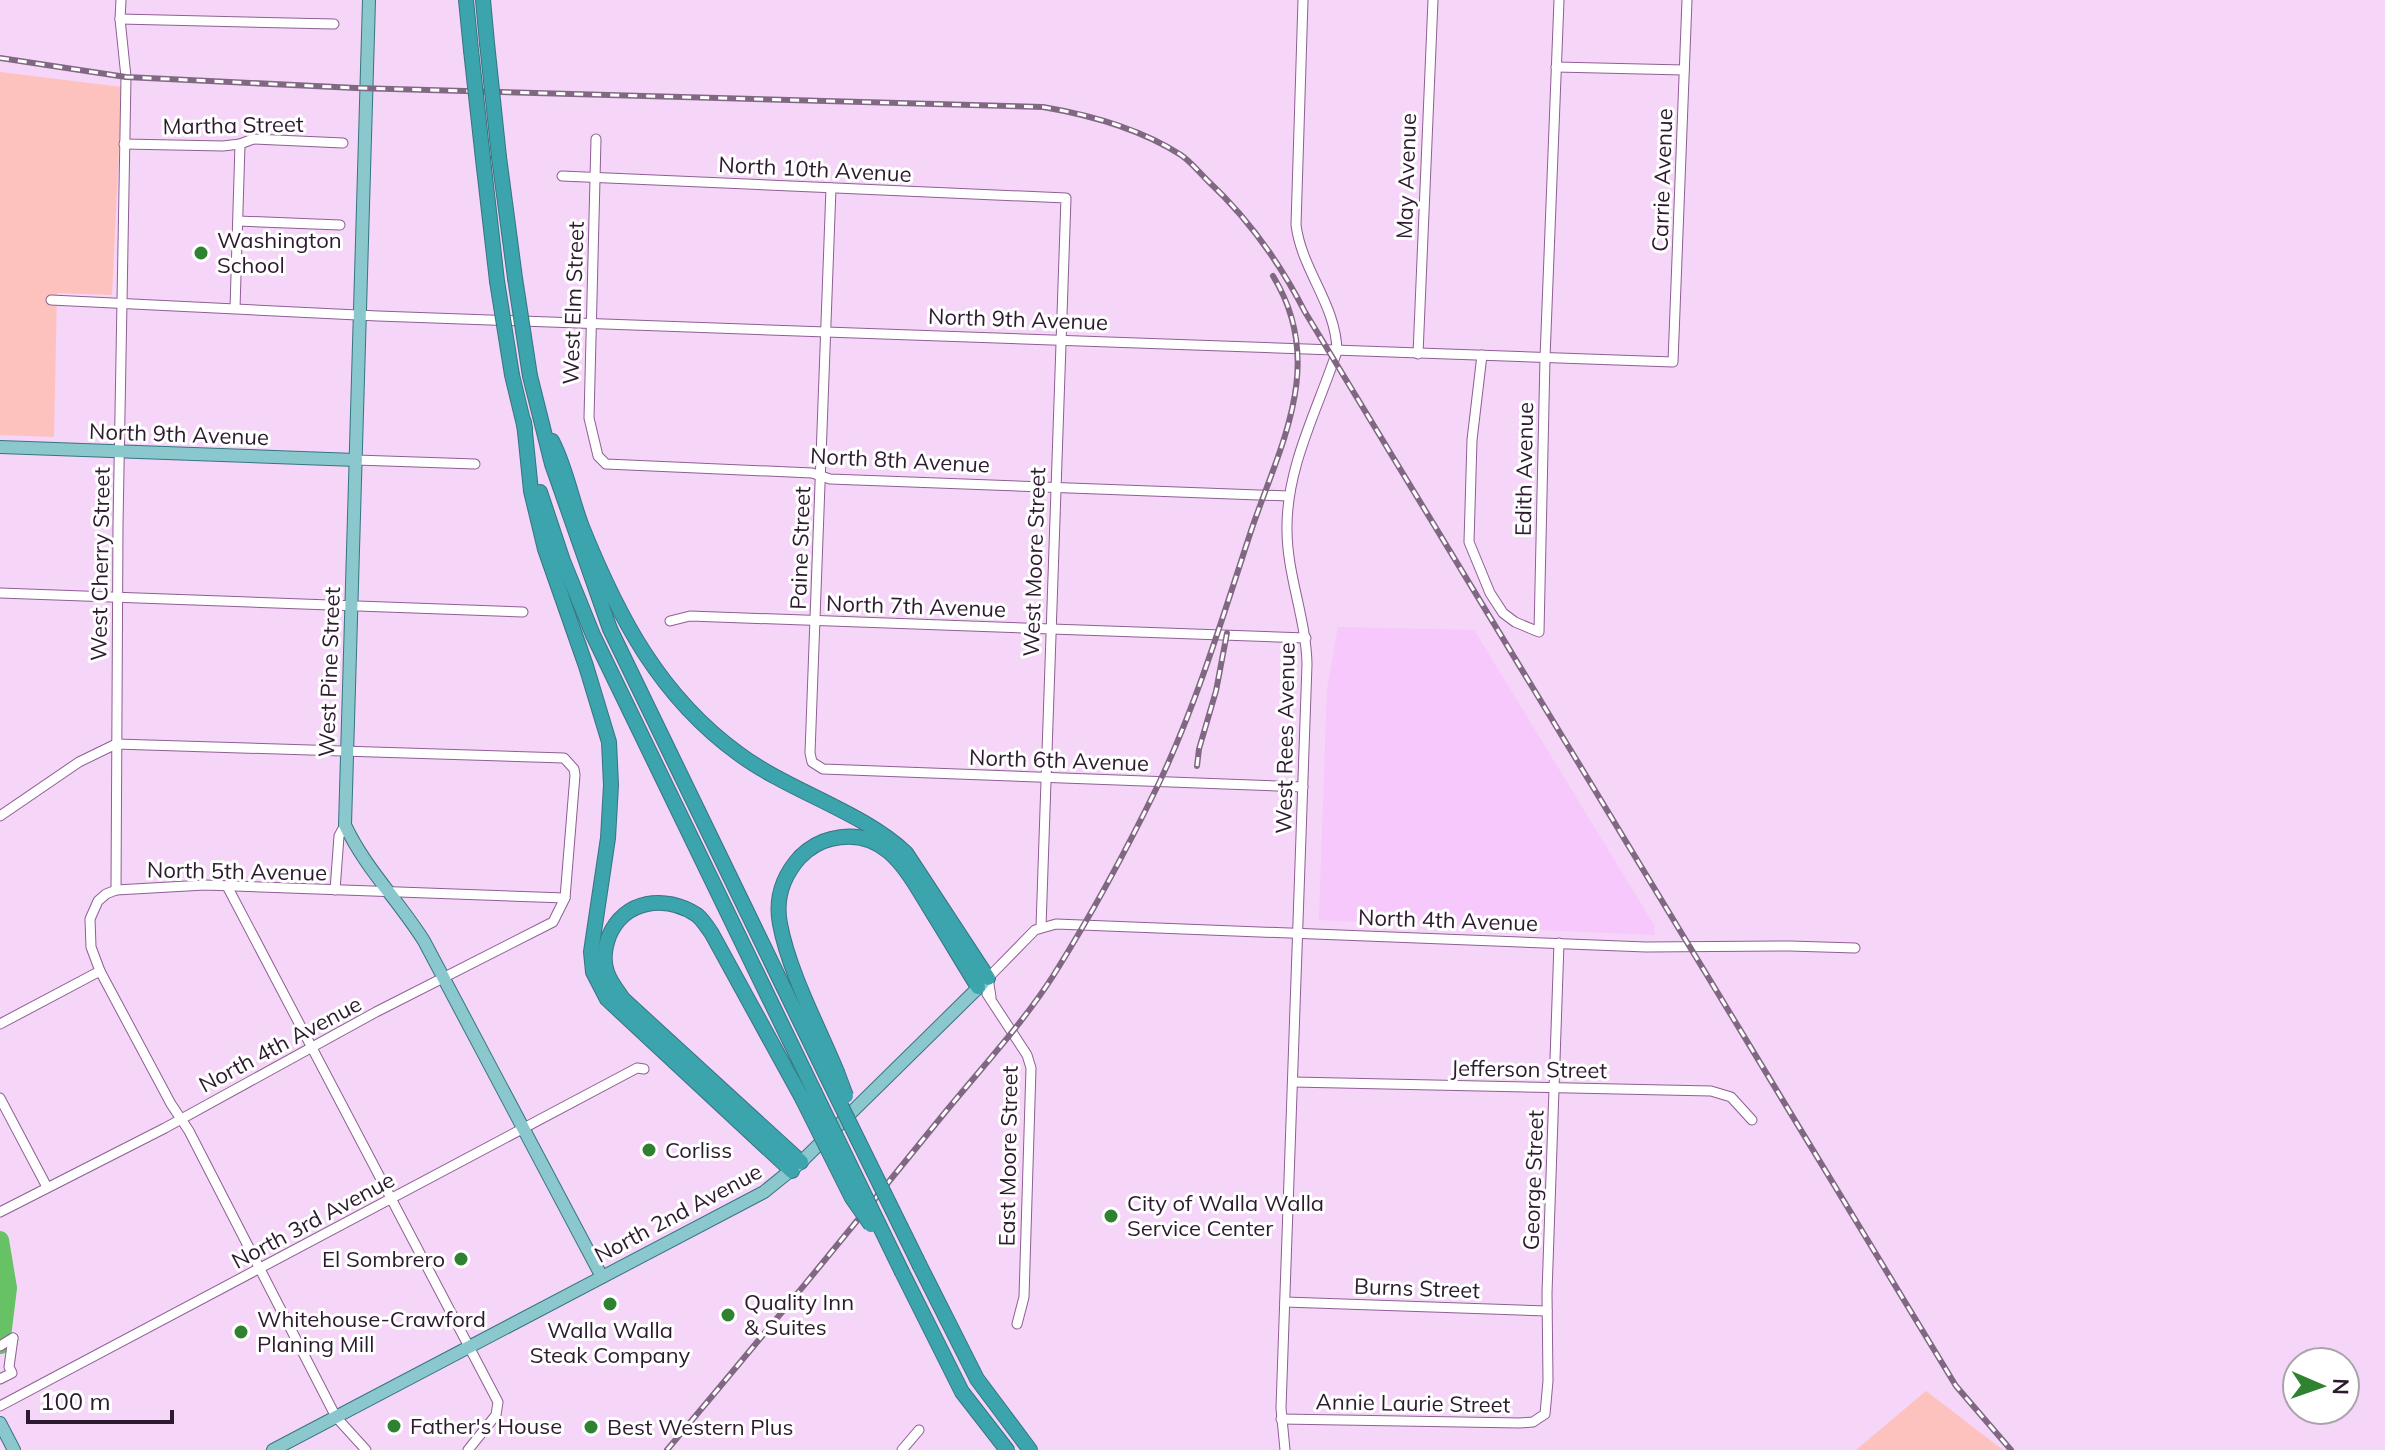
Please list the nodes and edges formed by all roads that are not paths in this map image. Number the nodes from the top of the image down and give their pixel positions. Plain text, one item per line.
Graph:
1 (121, 0) edge
2 (369, 0) edge
3 (466, 0) edge
4 (483, 0) edge
5 (1303, 0) edge
6 (1433, 0) edge
7 (1559, 0) edge
8 (1687, 0) edge
9 (120, 19) junction
10 (334, 24) dead end
11 (1556, 67) junction
12 (1684, 70) junction
13 (596, 139) dead end
14 (343, 143) dead end
15 (124, 144) junction
16 (240, 144) junction
17 (562, 176) dead end
18 (595, 177) junction
19 (831, 188) junction
20 (1066, 198) joint
21 (238, 221) junction
22 (340, 225) dead end
23 (51, 300) dead end
24 (121, 303) junction
25 (235, 308) junction
26 (361, 314) junction
27 (591, 323) junction
28 (826, 332) junction
29 (1061, 340) junction
30 (1337, 351) junction
31 (1418, 354) junction
32 (1482, 355) junction
33 (1545, 358) junction
34 (1673, 362) joint
35 (538, 416) junction
36 (524, 422) junction
37 (0, 447) edge
38 (119, 452) junction
39 (356, 460) junction
40 (475, 464) dead end
41 (606, 464) joint
42 (821, 476) junction
43 (1055, 486) junction
44 (1288, 496) junction
45 (0, 593) edge
46 (117, 598) junction
47 (351, 607) junction
48 (523, 612) dead end
49 (670, 621) dead end
50 (815, 621) junction
51 (1050, 629) junction
52 (1306, 638) junction
53 (116, 744) junction
54 (346, 751) junction
55 (815, 765) joint
56 (1044, 778) junction
57 (1303, 787) junction
58 (0, 816) edge
59 (345, 825) junction
60 (227, 886) junction
61 (116, 890) junction
62 (335, 890) junction
63 (390, 893) junction
64 (565, 898) junction
65 (1041, 927) junction
66 (1297, 932) junction
67 (1559, 943) junction
68 (1855, 948) dead end
69 (100, 971) junction
70 (445, 979) junction
71 (983, 983) junction
72 (0, 1024) edge
73 (312, 1047) junction
74 (644, 1069) dead end
75 (832, 1075) junction
76 (1293, 1082) junction
77 (1555, 1087) junction
78 (808, 1094) junction
79 (0, 1098) edge
80 (180, 1118) junction
81 (1752, 1120) dead end
82 (524, 1130) junction
83 (797, 1166) junction
84 (47, 1187) junction
85 (390, 1198) junction
86 (0, 1212) edge
87 (260, 1269) junction
88 (602, 1277) junction
89 (1285, 1302) junction
90 (1547, 1311) junction
91 (1017, 1324) dead end
92 (0, 1346) edge
93 (469, 1347) junction
94 (0, 1379) edge
95 (0, 1406) edge
96 (336, 1417) junction
97 (1543, 1417) joint
98 (1281, 1419) junction
99 (0, 1423) edge
100 (919, 1430) dead end
101 (14, 1450) edge
102 (273, 1450) edge
103 (366, 1450) edge
104 (468, 1450) edge
105 (902, 1450) edge
106 (1007, 1450) edge
107 (1030, 1450) edge
108 (1285, 1450) edge

1 - 9 street, West Cherry Street
2 - 26 main road, West Pine Street
3 - 36 highway, bridge
4 - 35 highway, bridge
5 - 30 street, West Rees Avenue
6 - 31 street, May Avenue
7 - 11 street, Edith Avenue
8 - 12 street, Carrie Avenue
9 - 10 street
9 - 15 street, West Cherry Street
11 - 12 street
11 - 33 street, Edith Avenue
12 - 34 street, Carrie Avenue
13 - 18 street, West Elm Street
14 - 16 street, Martha Street
15 - 16 street, Martha Street
15 - 24 street, West Cherry Street
16 - 21 street
17 - 18 street, North 10th Avenue
18 - 19 street, North 10th Avenue
18 - 27 street, West Elm Street
19 - 20 street, North 10th Avenue
19 - 28 street, Paine Street
20 - 29 street, West Moore Street
21 - 22 street
21 - 25 street
23 - 24 street, North 9th Avenue
24 - 25 street, North 9th Avenue
24 - 38 street, West Cherry Street
25 - 26 street, North 9th Avenue
26 - 27 street, North 9th Avenue
26 - 39 main road, West Pine Street
27 - 28 street, North 9th Avenue
27 - 41 street, West Elm Street
28 - 29 street, North 9th Avenue
28 - 42 street, Paine Street
29 - 30 street, North 9th Avenue
29 - 43 street, West Moore Street
30 - 31 street, North 9th Avenue
30 - 44 street, West Rees Avenue
31 - 32 street, North 9th Avenue
32 - 33 street, North 9th Avenue
32 - 33 street, Edith Avenue
33 - 34 street, North 9th Avenue
35 - 71 highway
35 - 75 highway
36 - 78 highway
36 - 83 highway
37 - 38 main road, North 9th Avenue
38 - 39 main road, North 9th Avenue
38 - 46 street, West Cherry Street
39 - 40 street
39 - 47 main road, West Pine Street
41 - 42 street, North 8th Avenue
42 - 43 street, North 8th Avenue
42 - 50 street, Paine Street
43 - 44 street, North 8th Avenue
43 - 51 street, West Moore Street
44 - 52 street, West Rees Avenue
45 - 46 street
46 - 47 street
46 - 53 street, West Cherry Street
47 - 48 street
47 - 54 main road, West Pine Street
49 - 50 street, North 7th Avenue
50 - 51 street, North 7th Avenue
50 - 55 street, Paine Street
51 - 52 street, North 7th Avenue
51 - 56 street, West Moore Street
52 - 57 street, West Rees Avenue
53 - 54 street
53 - 58 street
53 - 61 street, West Cherry Street
54 - 59 main road, West Pine Street
54 - 64 street
55 - 56 street, North 6th Avenue
56 - 57 street, North 6th Avenue
56 - 65 street, West Moore Street
57 - 66 street, West Rees Avenue
59 - 62 street
59 - 63 main road
60 - 61 street, North 5th Avenue
60 - 62 street, North 5th Avenue
60 - 73 street
61 - 69 street, North 5th Avenue
62 - 63 street, North 5th Avenue
63 - 64 street, North 5th Avenue
63 - 70 main road
64 - 70 street, North 4th Avenue
65 - 66 street, North 4th Avenue
65 - 71 street, North 2nd Avenue
66 - 67 street, North 4th Avenue
66 - 76 street, West Rees Avenue
67 - 68 street, North 4th Avenue
67 - 77 street, George Street
69 - 72 street
69 - 80 street
70 - 73 street, North 4th Avenue
70 - 82 main road
71 - 75 highway
71 - 83 main road, North 2nd Avenue
71 - 91 street, East Moore Street
73 - 80 street, North 4th Avenue
73 - 85 street
74 - 82 street, North 3rd Avenue
75 - 107 highway, bridge
76 - 77 street, Jefferson Street
76 - 89 street, West Rees Avenue
77 - 81 street, Jefferson Street
77 - 90 street, George Street
78 - 83 highway
78 - 106 highway, bridge
79 - 84 street
80 - 84 street, North 4th Avenue
80 - 87 street
82 - 85 street, North 3rd Avenue
82 - 88 main road
83 - 88 main road, North 2nd Avenue
84 - 86 street, North 4th Avenue
85 - 87 street, North 3rd Avenue
85 - 93 street
87 - 95 street, North 3rd Avenue
87 - 96 street
88 - 93 main road, North 2nd Avenue
89 - 90 street, Burns Street
89 - 98 street, West Rees Avenue
90 - 97 street, George Street
92 - 94 street
93 - 96 main road, North 2nd Avenue
93 - 104 street
96 - 102 main road, North 2nd Avenue
96 - 103 street
97 - 98 street, Annie Laurie Street
98 - 108 street, West Rees Avenue
99 - 101 main road
100 - 105 street

